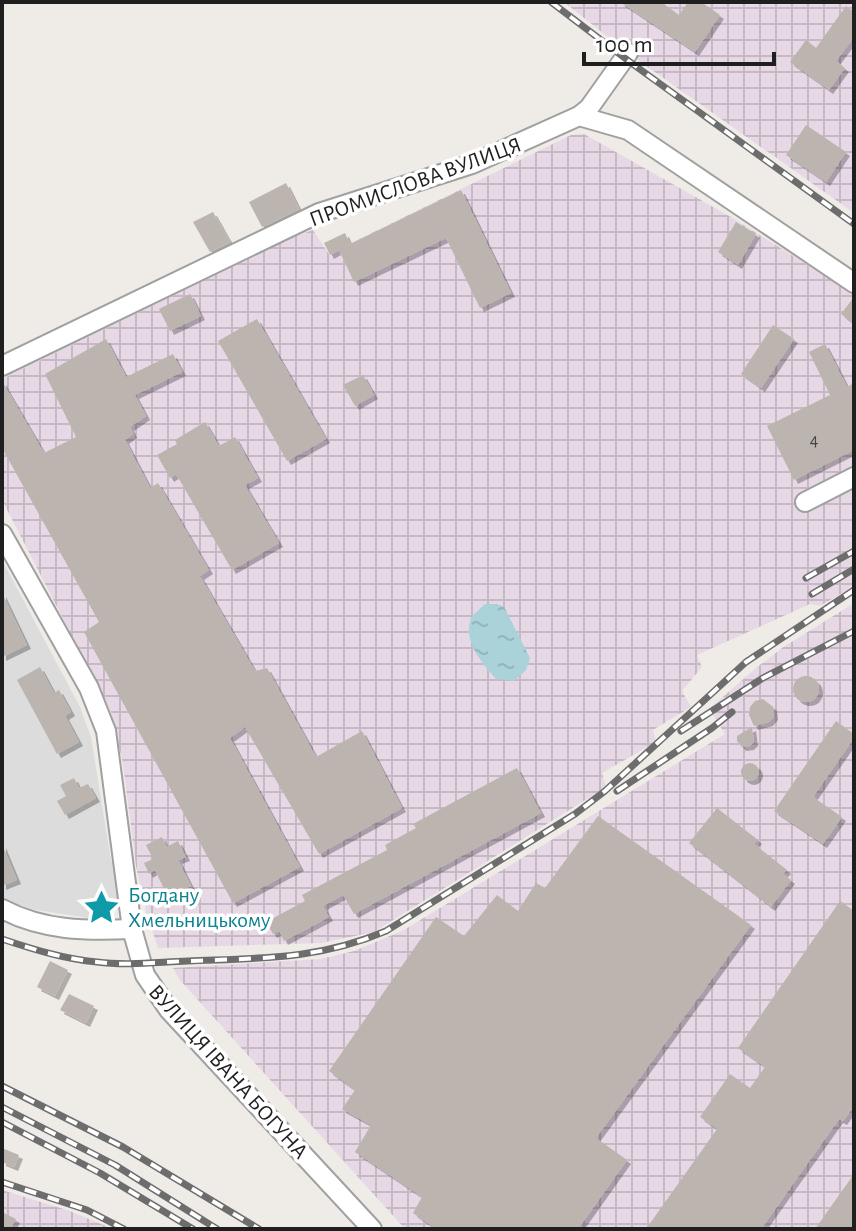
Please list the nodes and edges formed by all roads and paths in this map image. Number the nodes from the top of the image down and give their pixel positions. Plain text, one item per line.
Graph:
1 (628, 53) dead end
2 (579, 116) junction
3 (854, 283) edge
4 (2, 366) edge
5 (854, 477) edge
6 (805, 502) dead end
7 (2, 534) edge
8 (2, 909) edge
9 (132, 929) junction
10 (372, 1229) edge

1 - 2 street
2 - 3 street
2 - 4 street, ПРОМИСЛОВА ВУЛИЦЯ
5 - 6 street
7 - 9 street, ВУЛИЦЯ ІВАНА БОГУНА
8 - 9 street
9 - 10 street, ВУЛИЦЯ ІВАНА БОГУНА

